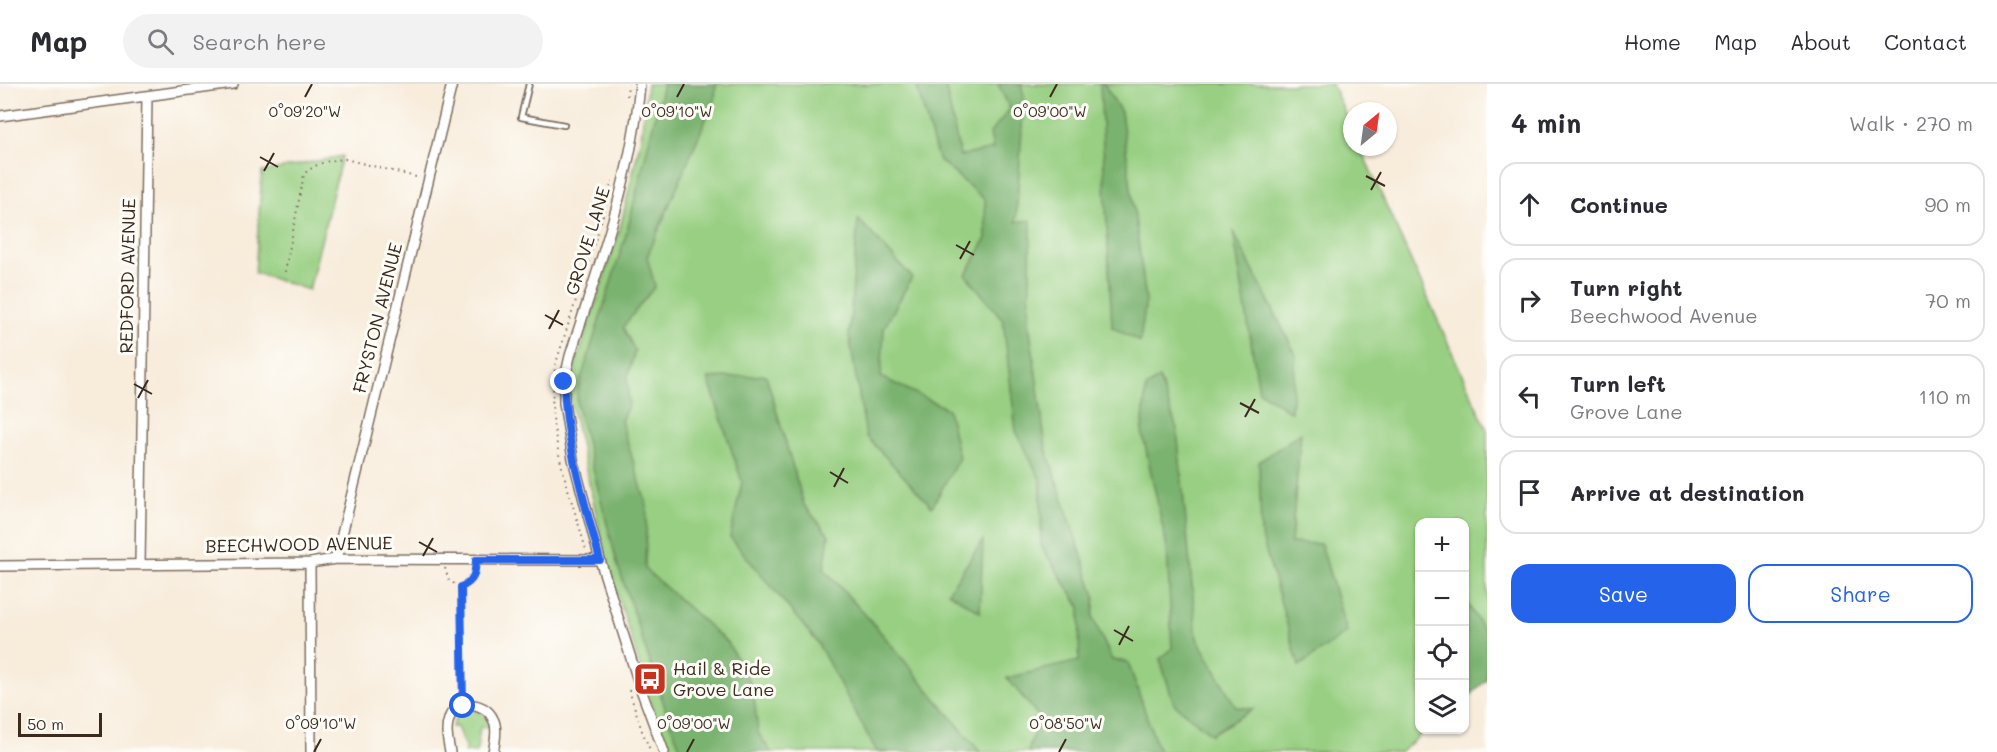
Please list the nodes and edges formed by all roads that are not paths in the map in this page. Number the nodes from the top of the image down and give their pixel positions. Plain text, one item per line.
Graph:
1 (232, 84) edge
2 (452, 84) edge
3 (529, 84) edge
4 (640, 84) edge
5 (197, 86) edge
6 (147, 96) junction
7 (0, 116) edge
8 (564, 124) dead end
9 (336, 559) junction
10 (600, 560) junction
11 (310, 563) junction
12 (140, 565) junction
13 (0, 566) edge
14 (311, 752) edge
15 (450, 752) edge
16 (492, 752) edge
17 (664, 752) edge

1 - 5 street
2 - 9 street, FRYSTON AVENUE
3 - 8 lane
4 - 10 street, GROVE LANE
5 - 6 street
6 - 7 street
6 - 12 street, REDFORD AVENUE
9 - 10 street, BEECHWOOD AVENUE
9 - 11 street, BEECHWOOD AVENUE
10 - 17 street, GROVE LANE
11 - 12 street, BEECHWOOD AVENUE
11 - 14 street
12 - 13 street, BEECHWOOD AVENUE
15 - 16 street

